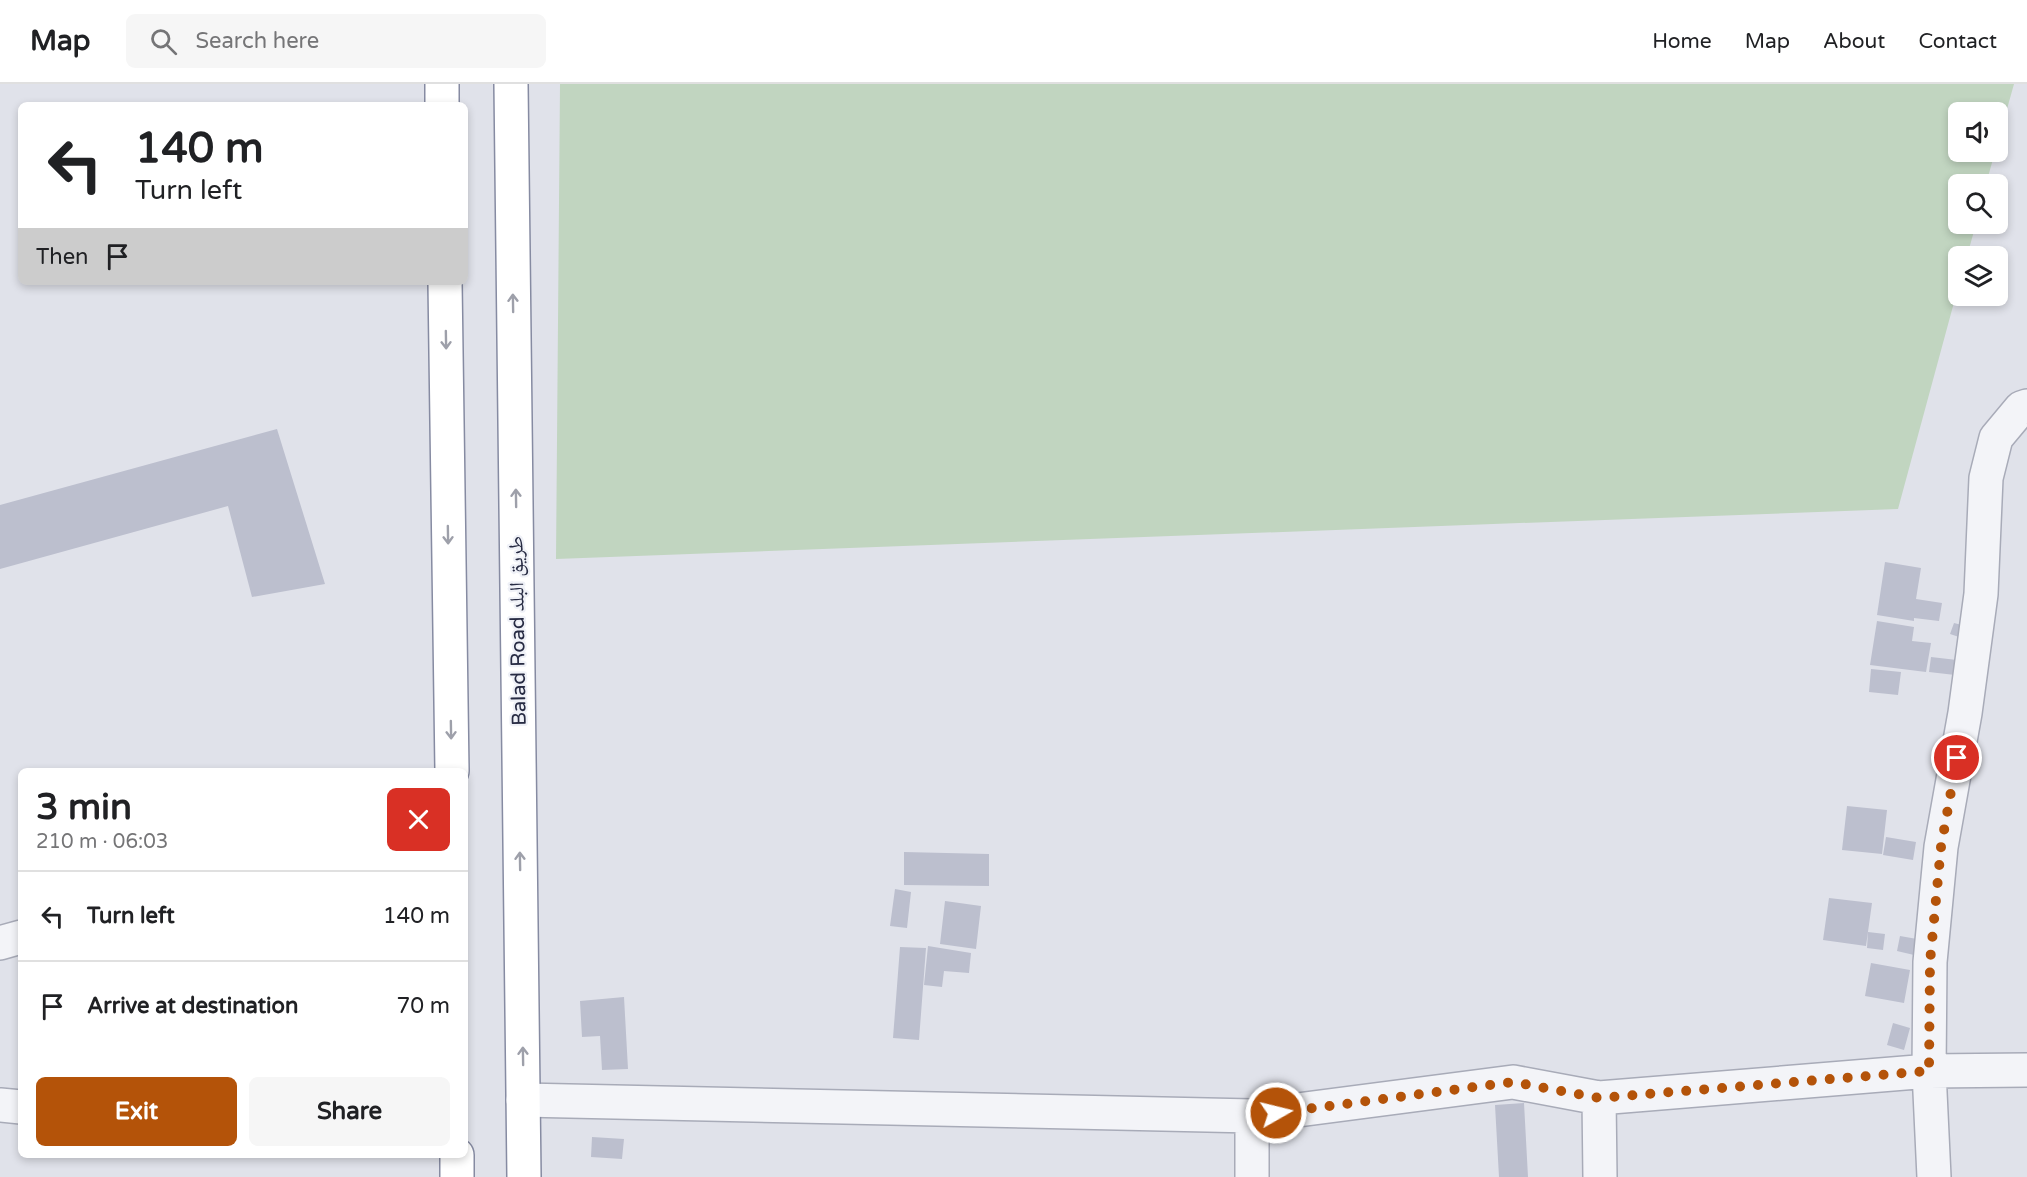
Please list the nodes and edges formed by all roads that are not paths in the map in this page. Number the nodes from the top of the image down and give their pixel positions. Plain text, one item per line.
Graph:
1 (442, 84) edge
2 (511, 84) edge
3 (442, 102) edge
4 (445, 285) edge
5 (2027, 406) edge
6 (452, 768) edge
7 (18, 938) edge
8 (0, 943) edge
9 (2027, 1070) edge
10 (1929, 1071) junction
11 (1599, 1098) junction
12 (523, 1100) junction
13 (0, 1105) edge
14 (18, 1107) edge
15 (1252, 1116) junction
16 (457, 1158) edge
17 (457, 1177) edge
18 (524, 1177) edge
19 (1252, 1177) edge
20 (1600, 1177) edge
21 (1934, 1177) edge

1 - 3 highway
12 -> 2 highway, Balad Road طريق البلد
4 -> 6 highway
5 - 10 street
7 - 8 street
9 - 10 street
10 - 11 street
10 - 21 street
11 - 15 street
11 - 20 street
12 - 15 street
12 - 18 highway, Balad Road طريق البلد
13 - 14 street
15 - 19 street
16 - 17 highway

